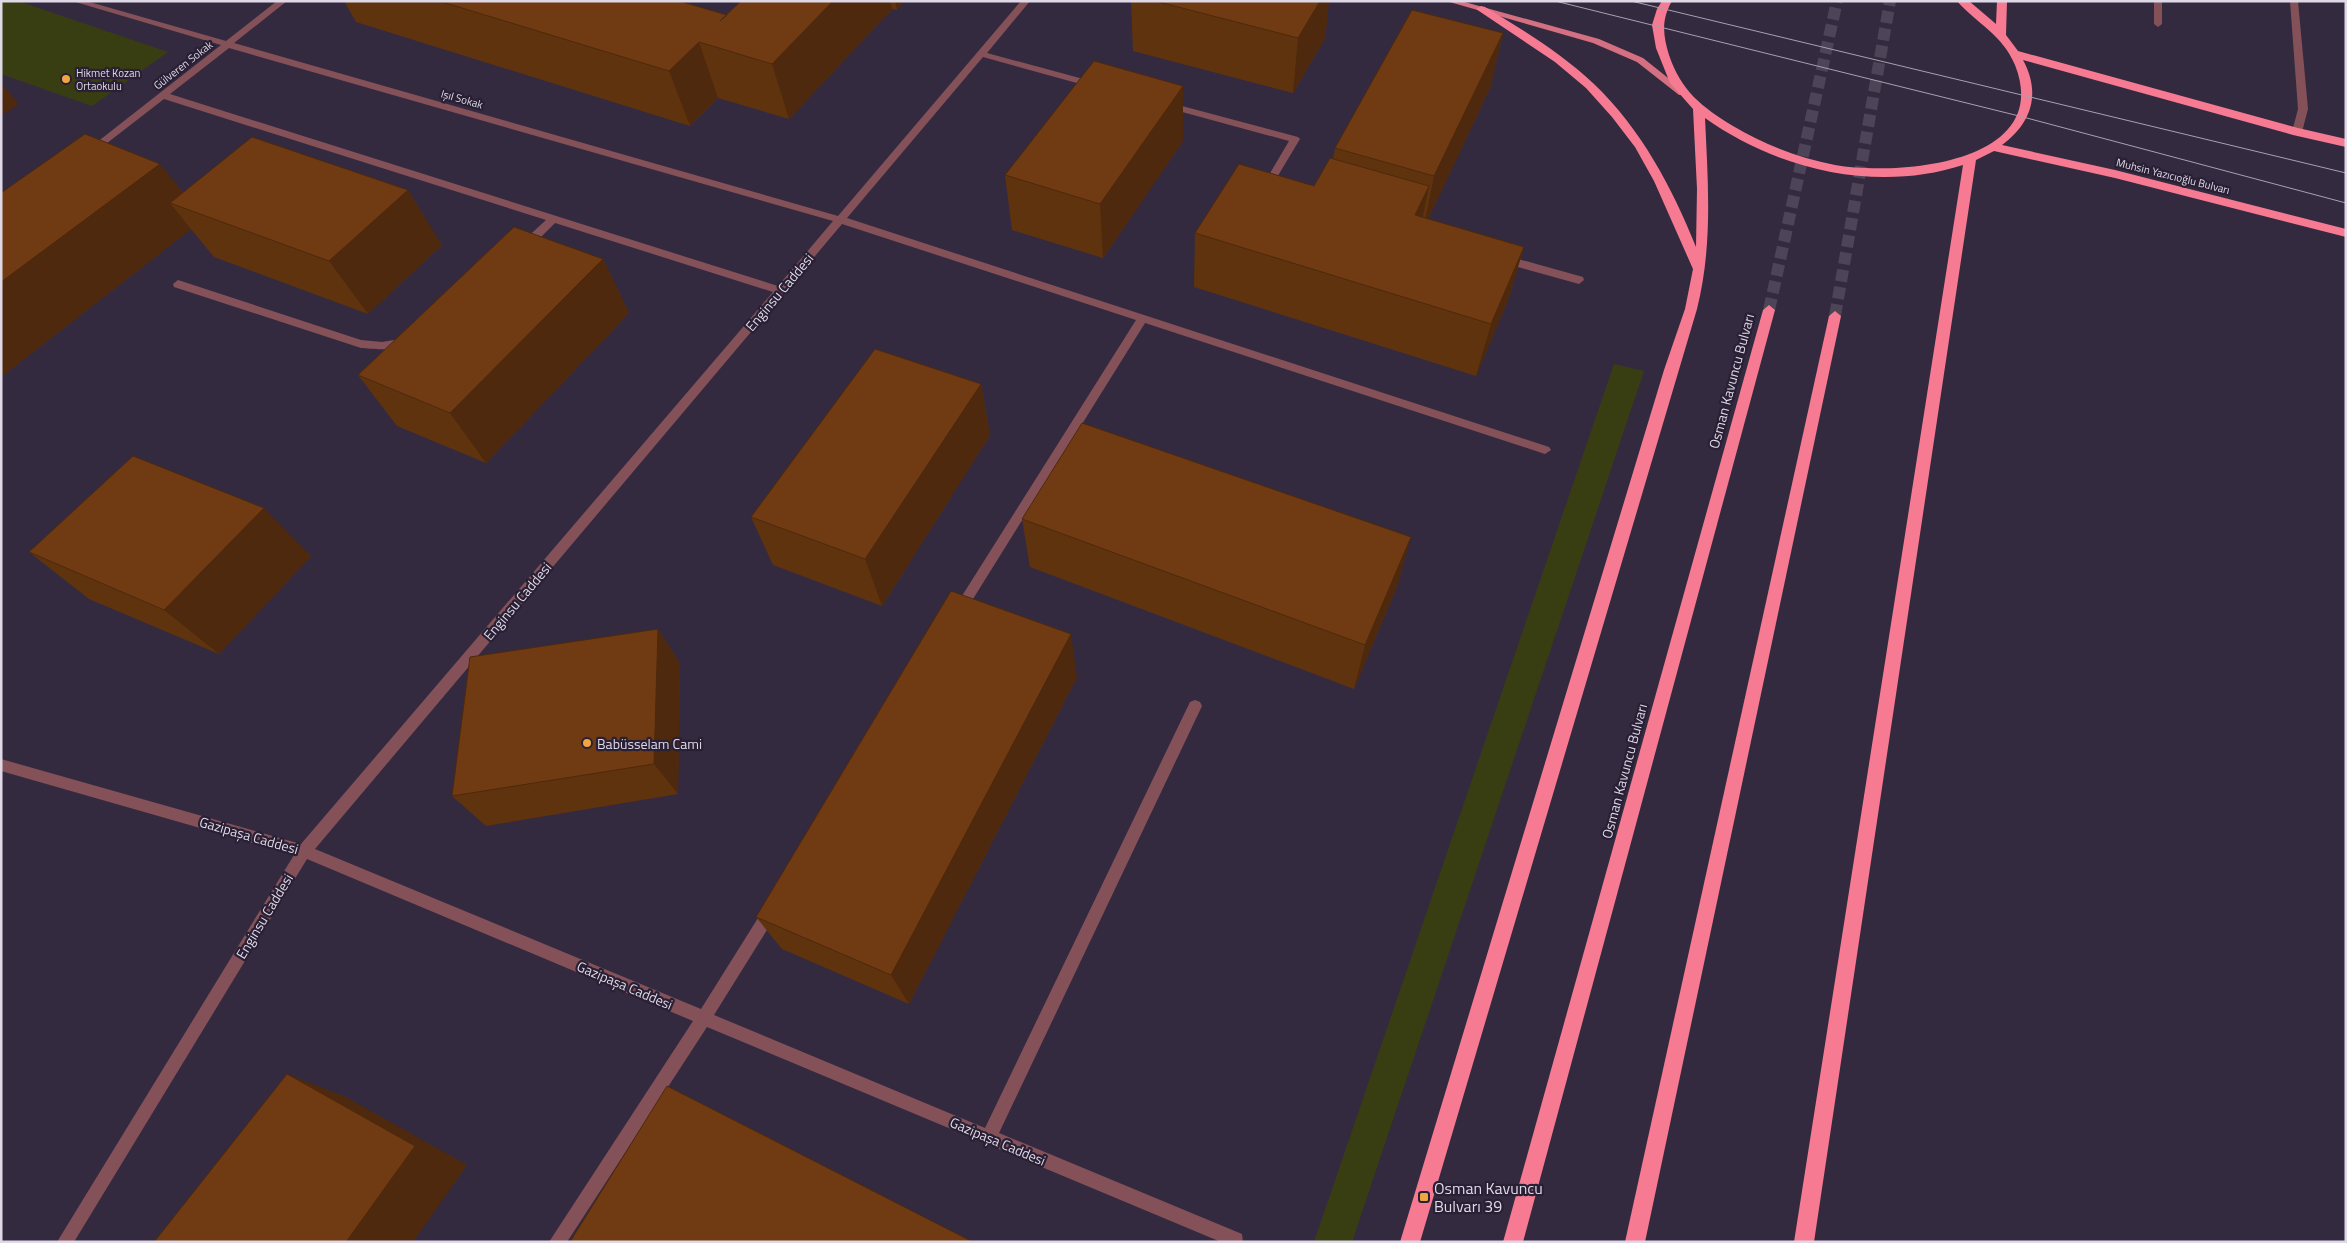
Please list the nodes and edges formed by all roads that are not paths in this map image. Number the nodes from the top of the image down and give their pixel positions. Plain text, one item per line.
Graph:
1 (76, 1) edge
2 (283, 1) edge
3 (1026, 1) edge
4 (1450, 1) edge
5 (1667, 1) edge
6 (1962, 1) edge
7 (2002, 1) edge
8 (2158, 1) edge
9 (2294, 1) edge
10 (1481, 9) junction
11 (2158, 24) dead end
12 (2001, 34) junction
13 (229, 44) junction
14 (982, 54) junction
15 (2015, 54) junction
16 (1105, 88) edge
17 (163, 95) junction
18 (1686, 96) junction
19 (1152, 101) edge
20 (1699, 108) junction
21 (2297, 132) junction
22 (2346, 143) edge
23 (1993, 147) junction
24 (1970, 159) junction
25 (78, 160) edge
26 (1274, 194) edge
27 (554, 219) junction
28 (841, 220) junction
29 (2346, 232) edge
30 (519, 252) edge
31 (1493, 256) edge
32 (1699, 271) junction
33 (1579, 280) dead end
34 (178, 284) dead end
35 (780, 290) junction
36 (1769, 310) tunnel mouth
37 (1835, 316) tunnel mouth
38 (1142, 318) junction
39 (418, 338) edge
40 (1545, 450) dead end
41 (952, 622) edge
42 (1195, 706) dead end
43 (1, 765) edge
44 (304, 851) junction
45 (778, 900) edge
46 (704, 1018) junction
47 (989, 1137) junction
48 (1236, 1241) edge
49 (65, 1242) edge
50 (557, 1242) edge
51 (1410, 1242) edge
52 (1513, 1242) edge
53 (1634, 1242) edge
54 (1804, 1242) edge

1 - 13 street, Işıl Sokak
2 - 13 street, Gülveren Sokak
3 - 14 street, Enginsu Caddesi
4 - 10 main road
5 - 18 highway
6 - 12 highway
7 - 12 highway
8 - 11 street
9 - 21 street
10 - 18 main road
10 - 32 highway
12 - 15 highway
13 - 17 street, Gülveren Sokak
13 - 28 street, Işıl Sokak
14 - 16 street
14 - 28 street, Enginsu Caddesi
15 - 21 highway
15 - 23 highway
17 - 25 street, Gülveren Sokak
17 - 27 street
18 - 20 highway
19 - 26 street
20 - 24 highway
20 - 32 highway
21 - 22 highway
23 - 24 highway
23 - 29 highway, Muhsin Yazıcıoğlu Bulvarı
24 - 54 highway
27 - 30 street
27 - 35 street
28 - 35 street, Enginsu Caddesi
28 - 38 street, Işıl Sokak
31 - 33 street
32 - 51 highway
34 - 39 street
35 - 44 street, Enginsu Caddesi
36 - 52 highway, Osman Kavuncu Bulvarı
37 - 53 highway
38 - 40 street, Işıl Sokak
38 - 41 street
42 - 47 street
43 - 44 street, Gazipaşa Caddesi
44 - 46 street, Gazipaşa Caddesi
44 - 49 street, Enginsu Caddesi
45 - 46 street
46 - 47 street, Gazipaşa Caddesi
46 - 50 street
47 - 48 street, Gazipaşa Caddesi

